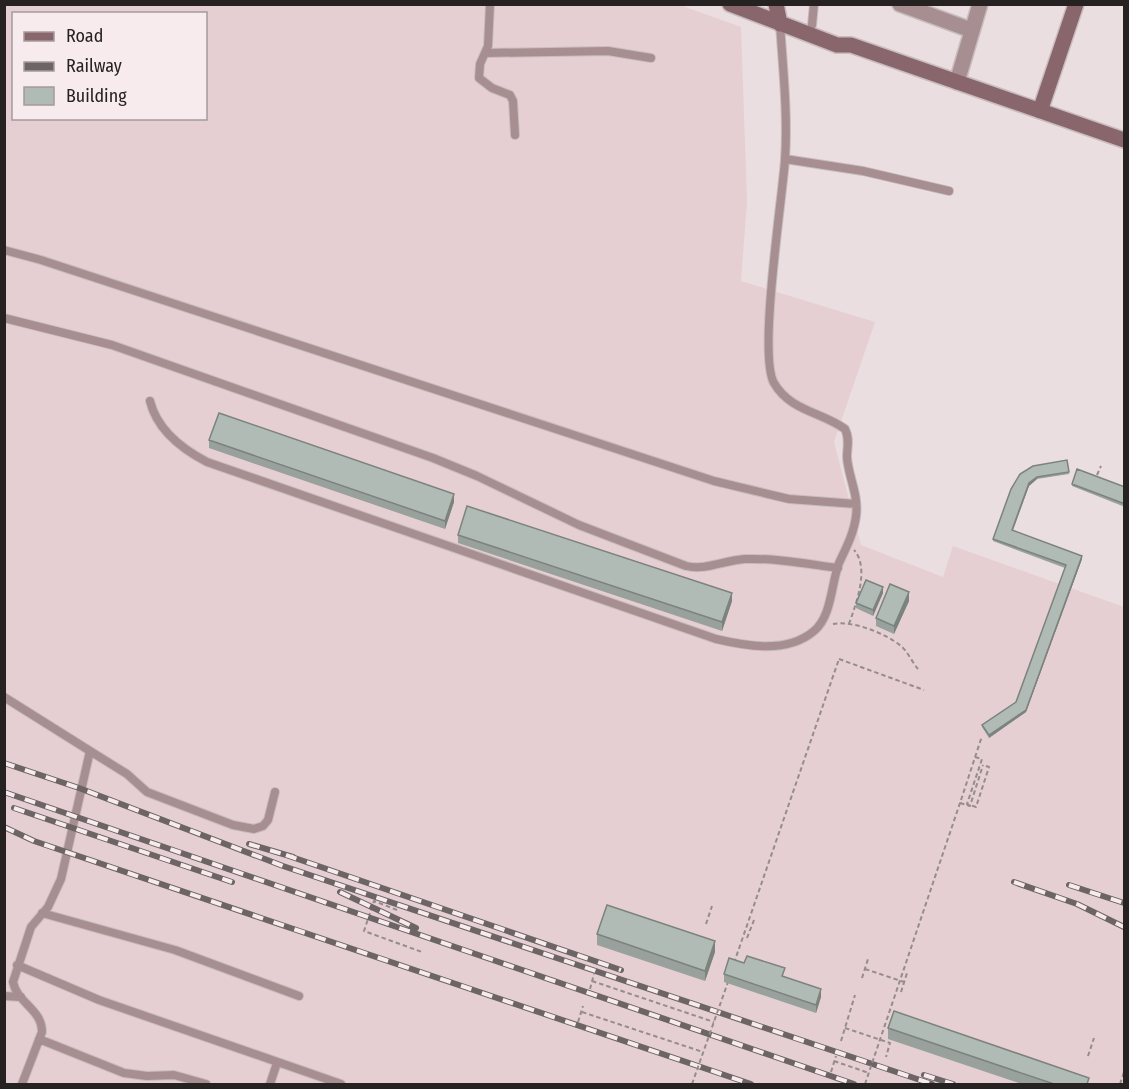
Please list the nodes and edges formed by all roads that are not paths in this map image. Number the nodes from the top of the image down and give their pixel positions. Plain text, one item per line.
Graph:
1 (490, 4) edge
2 (730, 4) edge
3 (755, 4) edge
4 (814, 4) edge
5 (900, 4) edge
6 (980, 4) edge
7 (1076, 4) edge
8 (781, 13) edge
9 (812, 25) junction
10 (971, 30) junction
11 (851, 45) junction
12 (486, 53) junction
13 (651, 58) dead end
14 (957, 82) junction
15 (1040, 111) junction
16 (515, 135) dead end
17 (1125, 141) edge
18 (785, 159) junction
19 (949, 191) dead end
20 (4, 250) edge
21 (4, 318) edge
22 (150, 400) dead end
23 (856, 504) junction
24 (838, 568) junction
25 (4, 697) edge
26 (90, 751) junction
27 (275, 792) dead end
28 (42, 913) junction
29 (17, 965) junction
30 (4, 996) edge
31 (299, 996) dead end
32 (21, 997) junction
33 (39, 1039) junction
34 (277, 1063) junction
35 (22, 1084) edge
36 (206, 1084) edge
37 (270, 1084) edge
38 (341, 1084) edge

1 - 12 lane
2 - 8 street
3 - 8 street
4 - 9 lane
5 - 10 street
6 - 10 street
7 - 15 street
8 - 9 street
8 - 11 street
8 - 18 lane
9 - 11 street
10 - 14 street
11 - 14 street
12 - 13 lane
12 - 16 lane
14 - 15 street
15 - 17 street
18 - 19 lane
18 - 23 lane
20 - 23 lane
21 - 24 lane
22 - 24 lane
23 - 24 lane
25 - 26 lane
26 - 27 lane
26 - 28 lane
28 - 29 lane
28 - 31 lane
29 - 32 lane
29 - 34 lane
30 - 32 lane
32 - 33 lane
33 - 35 lane
33 - 36 lane
34 - 37 lane
34 - 38 lane

